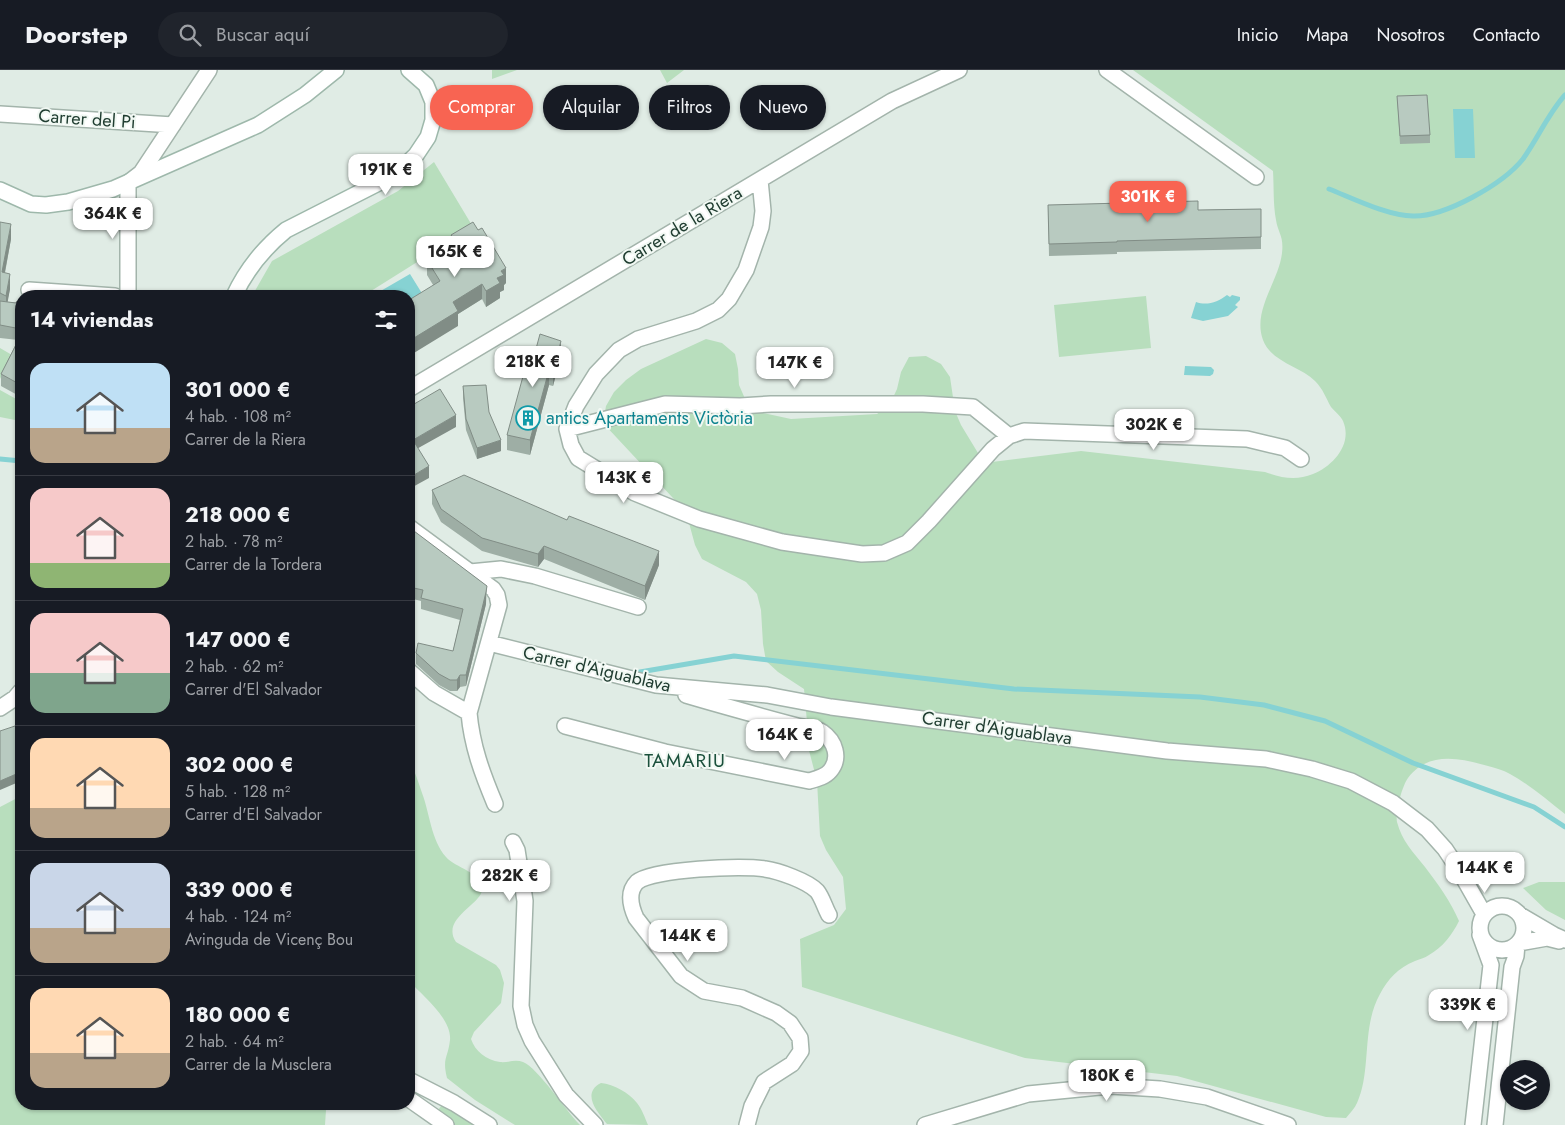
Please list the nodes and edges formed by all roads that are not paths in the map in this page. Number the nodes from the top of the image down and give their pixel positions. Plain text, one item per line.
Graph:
1 (209, 70) edge
2 (336, 70) edge
3 (409, 70) edge
4 (959, 70) edge
5 (1107, 70) edge
6 (935, 75) edge
7 (0, 114) edge
8 (173, 125) junction
9 (1256, 177) dead end
10 (760, 180) junction
11 (128, 183) junction
12 (0, 190) edge
13 (128, 290) edge
14 (237, 290) edge
15 (415, 385) edge
16 (567, 429) junction
17 (1010, 436) junction
18 (1300, 459) dead end
19 (415, 531) edge
20 (470, 572) junction
21 (638, 607) dead end
22 (489, 643) junction
23 (415, 676) edge
24 (656, 685) junction
25 (15, 698) edge
26 (0, 708) edge
27 (469, 713) junction
28 (565, 726) dead end
29 (494, 804) dead end
30 (513, 842) dead end
31 (1467, 883) junction
32 (1502, 905) junction
33 (1484, 914) junction
34 (1520, 914) junction
35 (829, 915) dead end
36 (1480, 935) junction
37 (1565, 941) edge
38 (1518, 944) junction
39 (415, 1083) edge
40 (415, 1103) edge
41 (446, 1125) edge
42 (489, 1125) edge
43 (595, 1125) edge
44 (747, 1125) edge
45 (925, 1125) edge
46 (1288, 1125) edge
47 (1473, 1125) edge
48 (1495, 1125) edge

1 - 8 street
2 - 11 street
3 - 14 street
4 - 6 street, Carrer de la Riera
5 - 9 street
6 - 10 street, Carrer de la Riera
7 - 8 street, Carrer del Pi
8 - 11 street
10 - 15 street, Carrer de la Riera
10 - 16 street
11 - 12 street
11 - 13 street
16 - 17 street
16 - 17 street
17 - 18 street
19 - 20 street
20 - 21 street
20 - 22 street
22 - 24 street, Carrer d'Aiguablava
22 - 27 street
23 - 27 street
24 - 28 street
24 - 31 street, Carrer d'Aiguablava
25 - 26 street
27 - 29 street
30 - 43 street
31 - 32 street, Carrer d'Aiguablava
31 - 33 street, Carrer d'Aiguablava
32 - 33 street
32 - 34 street
33 - 36 street
34 - 37 street
34 - 38 street
35 - 44 street
36 - 38 street
36 - 47 street
37 - 38 street
38 - 48 street
39 - 42 street
40 - 41 street
45 - 46 street

